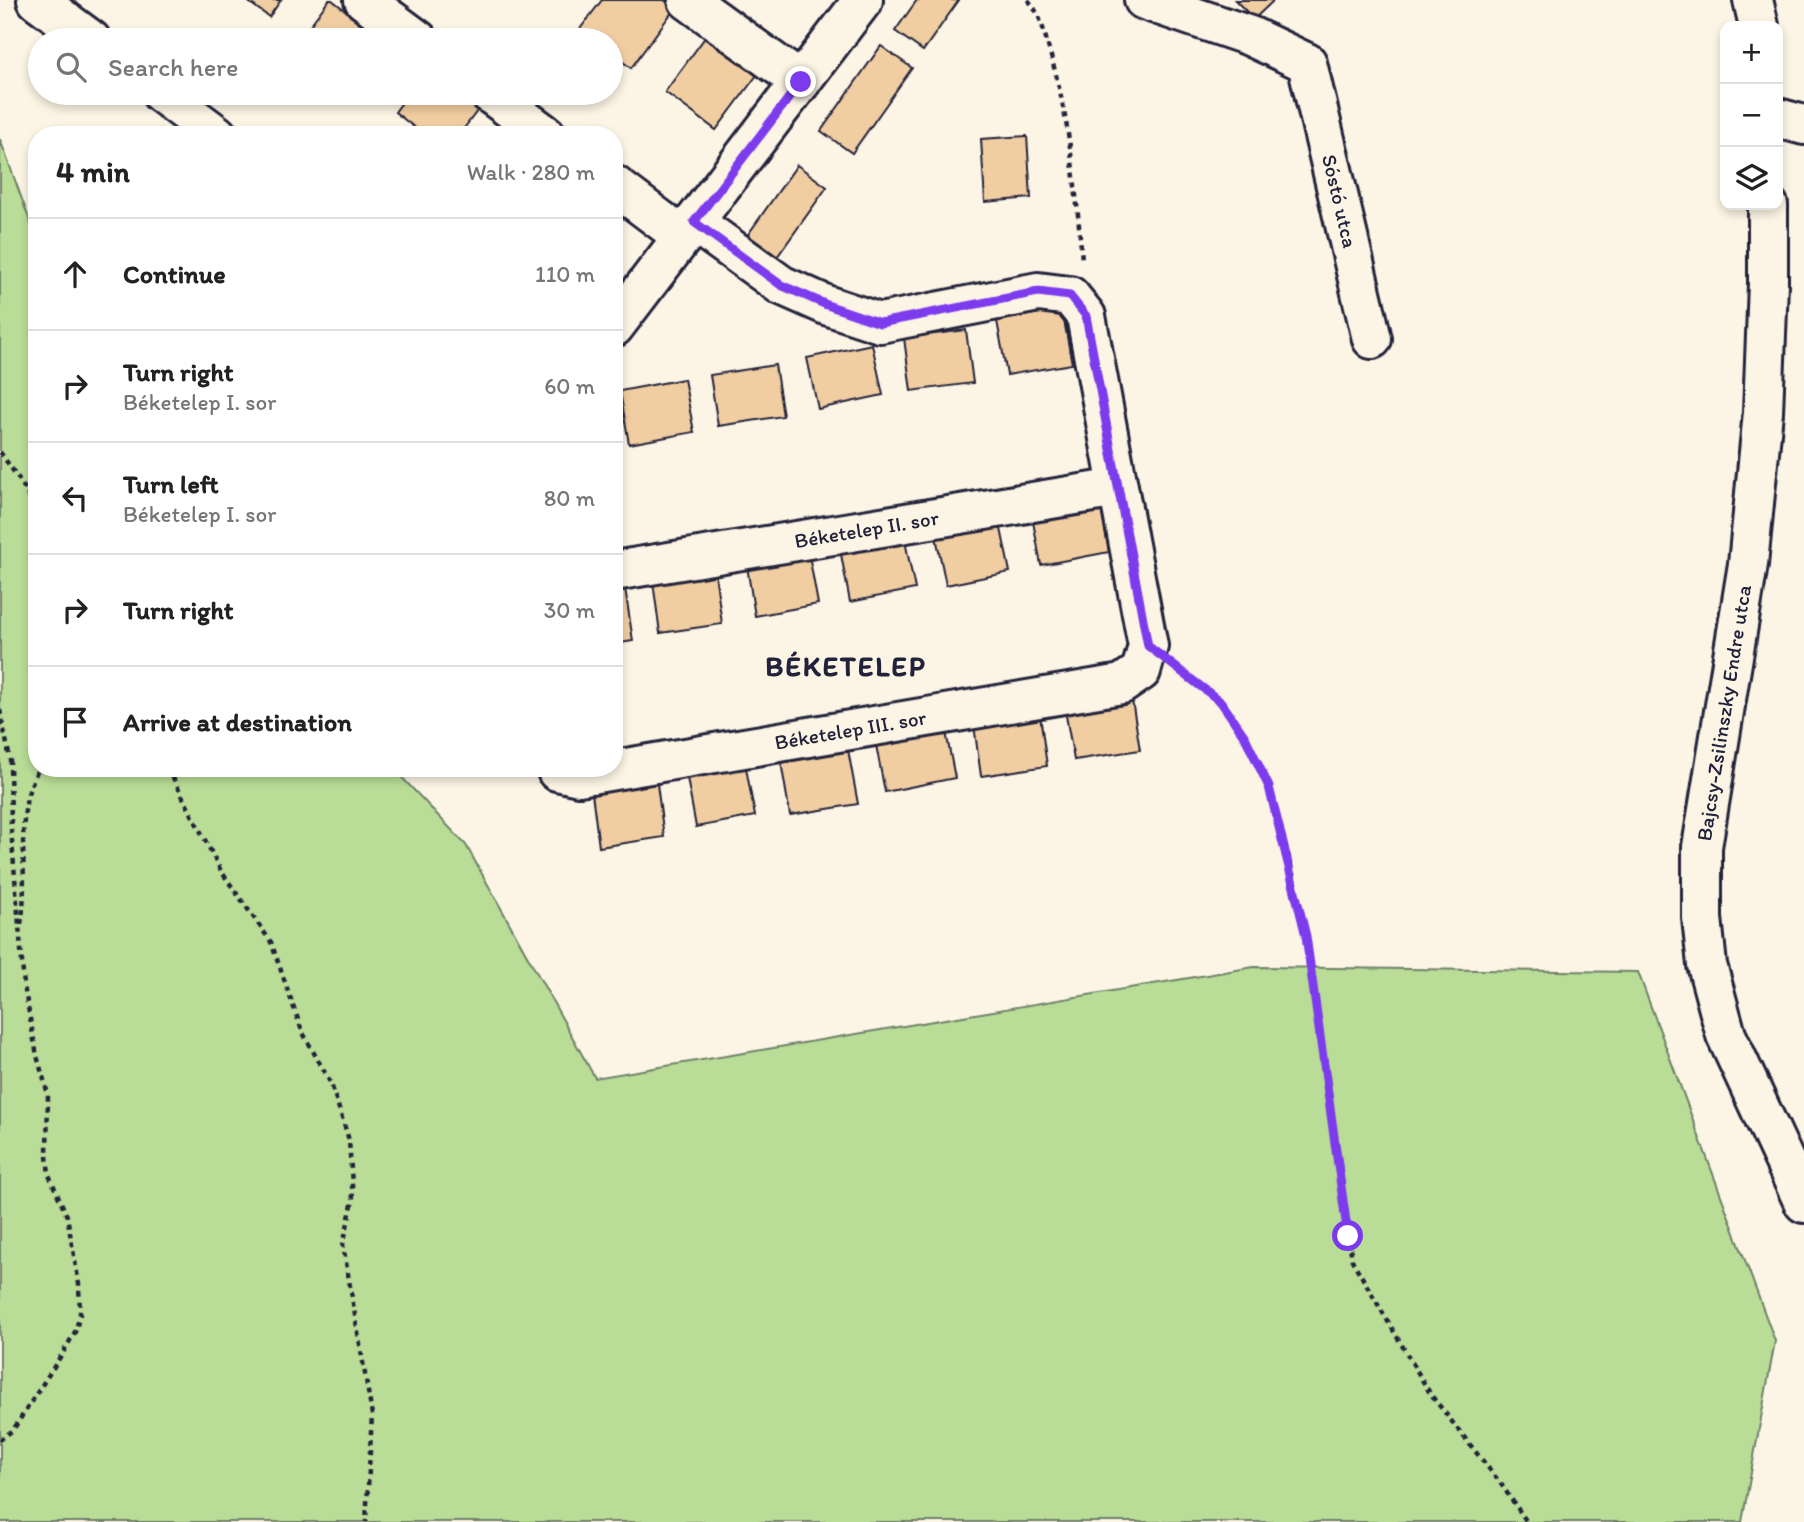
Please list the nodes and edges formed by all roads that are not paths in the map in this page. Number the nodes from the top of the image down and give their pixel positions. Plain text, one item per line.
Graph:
1 (37, 0) edge
2 (364, 0) edge
3 (688, 0) edge
4 (863, 0) edge
5 (1144, 0) edge
6 (1753, 0) edge
7 (1758, 21) edge
8 (75, 28) edge
9 (402, 28) edge
10 (801, 82) junction
11 (177, 105) edge
12 (505, 105) edge
13 (1783, 119) edge
14 (1804, 125) edge
15 (205, 126) edge
16 (534, 126) edge
17 (623, 191) edge
18 (1768, 210) edge
19 (689, 229) junction
20 (623, 315) edge
21 (1372, 339) dead end
22 (1118, 488) junction
23 (623, 570) edge
24 (623, 769) edge
25 (1804, 1203) edge

1 - 8 street
2 - 9 street
3 - 10 street
4 - 10 street
5 - 21 street, Sóstó utca
6 - 7 street
10 - 19 street
11 - 15 street
12 - 16 street
13 - 14 street
17 - 19 street
18 - 25 street, Bajcsy-Zsilinszky Endre utca
19 - 20 street
19 - 22 street
22 - 23 street, Béketelep II. sor
22 - 24 street, Béketelep III. sor

